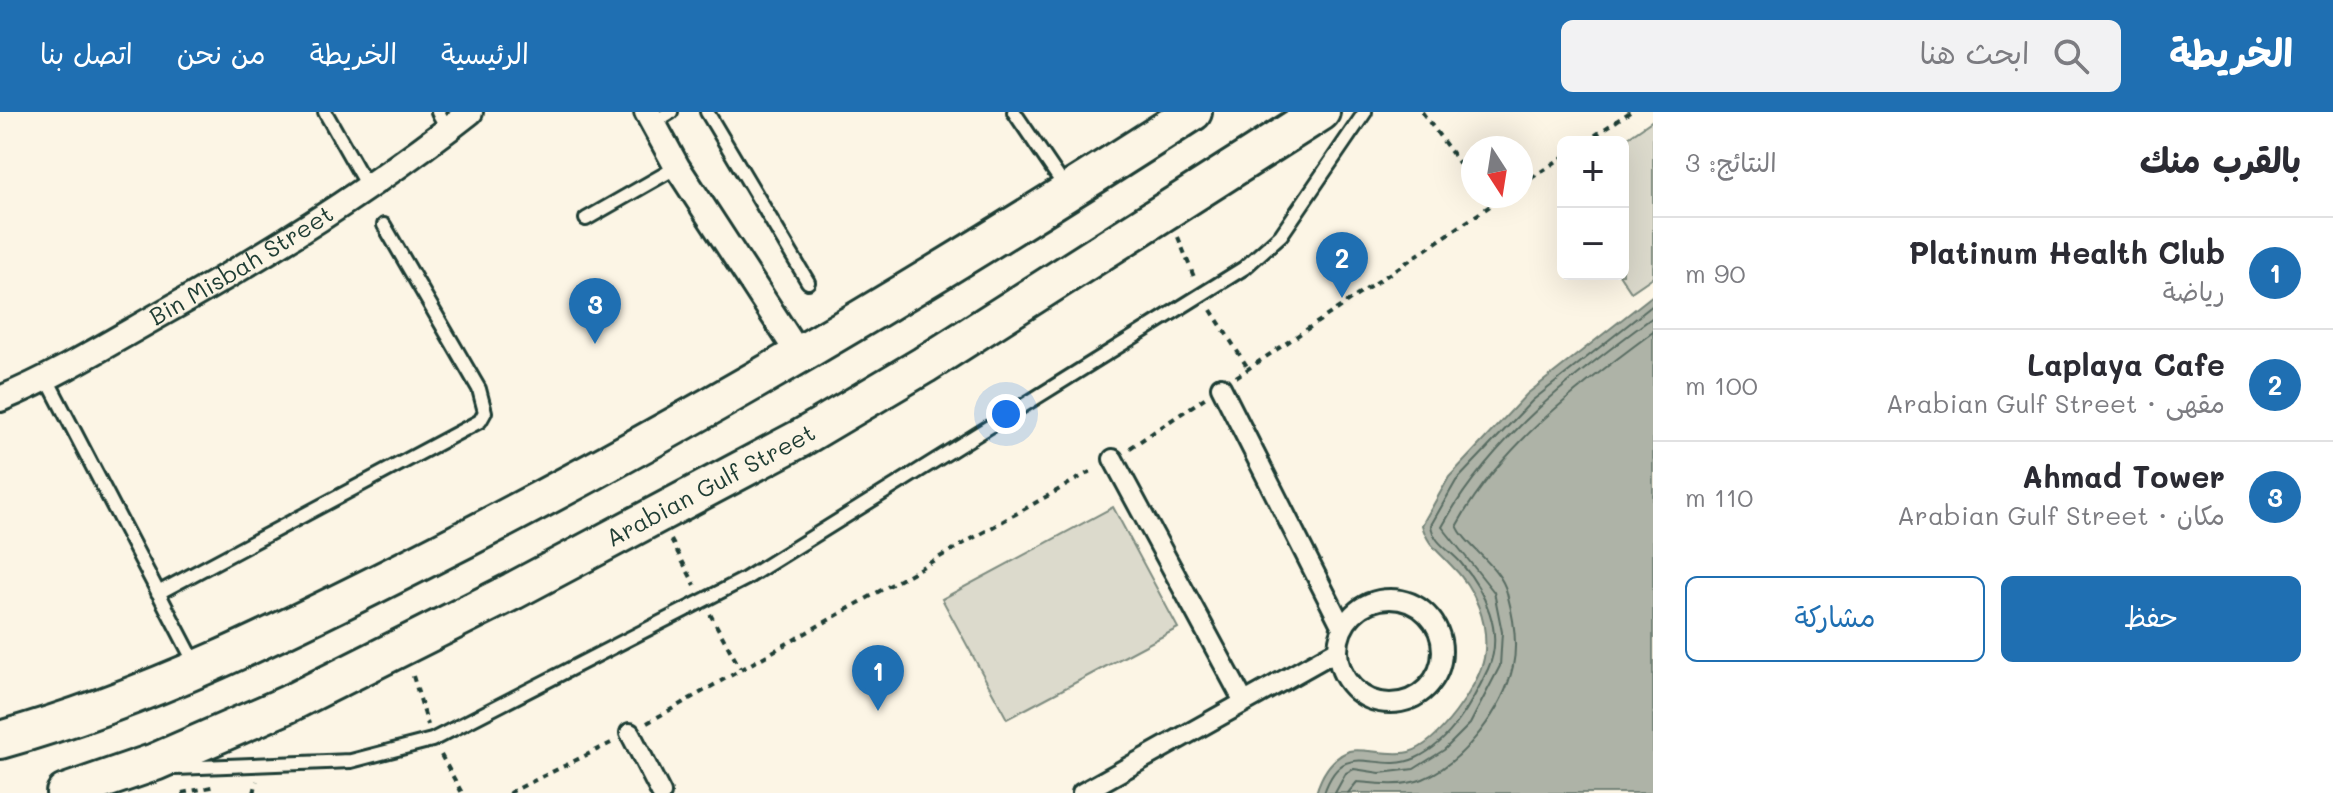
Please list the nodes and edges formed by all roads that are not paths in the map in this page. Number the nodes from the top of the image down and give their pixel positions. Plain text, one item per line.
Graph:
1 (325, 112) edge
2 (470, 112) edge
3 (707, 112) edge
4 (1014, 112) edge
5 (1193, 112) edge
6 (1321, 112) edge
7 (1365, 112) edge
8 (657, 116) edge
9 (443, 121) edge
10 (677, 167) junction
11 (367, 186) junction
12 (1068, 193) junction
13 (586, 219) dead end
14 (384, 225) dead end
15 (808, 282) dead end
16 (800, 356) junction
17 (47, 379) junction
18 (1221, 387) road end
19 (0, 399) edge
20 (1113, 459) road end
21 (158, 593) junction
22 (1342, 627) junction
23 (1336, 651) junction
24 (198, 670) junction
25 (1244, 702) junction
26 (630, 733) road end
27 (0, 740) edge
28 (79, 788) edge
29 (661, 793) edge
30 (1082, 793) edge

1 - 11 lane
2 - 9 street, Bin Misbah Street
3 - 15 lane
4 - 12 lane
5 - 12 main road
6 - 28 main road, Arabian Gulf Street
7 - 28 lane
8 - 10 street
9 - 11 street, Bin Misbah Street
10 - 13 lane
10 - 16 street
11 - 17 street, Bin Misbah Street
12 - 16 main road
14 - 21 lane
16 - 24 main road
17 - 19 street, Bin Misbah Street
17 - 21 lane
18 - 22 street
20 - 25 street
21 - 24 lane
22 - 23 street
22 - 23 street
23 - 25 street
24 - 27 main road
25 - 30 street
26 - 29 street

